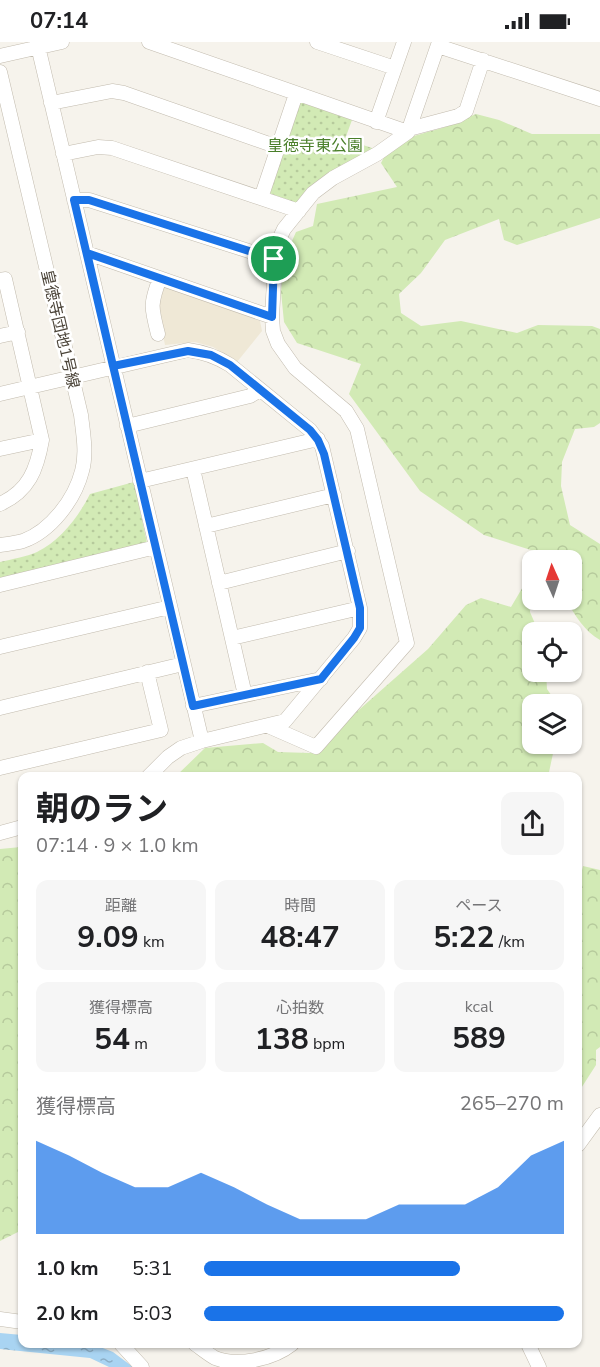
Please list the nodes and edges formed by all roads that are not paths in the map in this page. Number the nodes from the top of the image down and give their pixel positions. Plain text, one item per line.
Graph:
1 (62, 42) edge
2 (149, 42) edge
3 (317, 42) edge
4 (404, 42) edge
5 (439, 44) edge
6 (37, 45) edge
7 (0, 56) edge
8 (483, 60) junction
9 (395, 68) junction
10 (0, 74) edge
11 (296, 94) junction
12 (599, 94) edge
13 (51, 102) junction
14 (376, 122) junction
15 (408, 130) junction
16 (278, 147) junction
17 (63, 154) junction
18 (261, 198) junction
19 (74, 200) junction
20 (299, 211) junction
21 (87, 253) junction
22 (274, 259) junction
23 (160, 278) junction
24 (0, 280) edge
25 (272, 317) junction
26 (18, 332) junction
27 (158, 334) dead end
28 (0, 336) edge
29 (113, 366) junction
30 (71, 377) junction
31 (30, 386) junction
32 (260, 390) junction
33 (0, 394) edge
34 (127, 426) junction
35 (42, 440) junction
36 (318, 440) junction
37 (0, 449) edge
38 (193, 469) junction
39 (140, 482) junction
40 (334, 495) junction
41 (0, 504) edge
42 (206, 526) junction
43 (0, 545) edge
44 (156, 547) junction
45 (348, 551) junction
46 (219, 584) junction
47 (0, 585) edge
48 (170, 607) junction
49 (360, 608) junction
50 (232, 638) junction
51 (0, 647) edge
52 (183, 664) junction
53 (147, 672) junction
54 (321, 679) junction
55 (245, 695) junction
56 (193, 706) junction
57 (0, 708) edge
58 (268, 726) junction
59 (202, 741) junction
60 (0, 768) edge
61 (153, 772) edge
62 (18, 828) edge
63 (0, 832) edge
64 (600, 1115) edge
65 (582, 1139) edge
66 (0, 1319) edge
67 (18, 1321) edge
68 (125, 1348) edge
69 (201, 1348) edge
70 (287, 1348) edge
71 (530, 1348) edge
72 (142, 1367) edge
73 (539, 1367) edge

1 - 6 street
2 - 11 street
3 - 9 street
4 - 9 street
5 - 8 street
5 - 15 street
6 - 7 street
6 - 13 street
8 - 12 street
8 - 15 street
9 - 14 street
10 - 30 street, 皇徳寺団地1号線
11 - 14 street
11 - 16 street
13 - 16 street
13 - 17 street
14 - 15 street
15 - 20 street
16 - 18 street
17 - 18 street
17 - 19 street
18 - 20 street
19 - 21 street
19 - 22 street
20 - 22 street
21 - 23 street
21 - 29 street
22 - 25 street
23 - 25 street
23 - 27 street
24 - 26 street
25 - 58 street
26 - 28 street
26 - 31 street
29 - 30 street
29 - 32 street
29 - 34 street
30 - 31 street
30 - 43 street, 皇徳寺団地1号線
31 - 33 street
31 - 35 street
32 - 34 street
32 - 36 street
34 - 39 street
35 - 37 street
35 - 41 street
36 - 38 street
36 - 40 street
38 - 39 street
38 - 42 street
39 - 44 street
40 - 42 street
40 - 45 street
42 - 46 street
44 - 47 street
44 - 48 street
45 - 46 street
45 - 49 street
46 - 50 street
48 - 51 street
48 - 52 street
49 - 50 street
49 - 54 street
50 - 55 street
52 - 53 street
52 - 56 street
53 - 57 street
53 - 60 street
54 - 55 street
54 - 58 street
55 - 56 street
56 - 59 street
58 - 59 street
59 - 61 street
62 - 63 street
64 - 65 street
66 - 67 street
68 - 72 street
69 - 70 street
71 - 73 street

